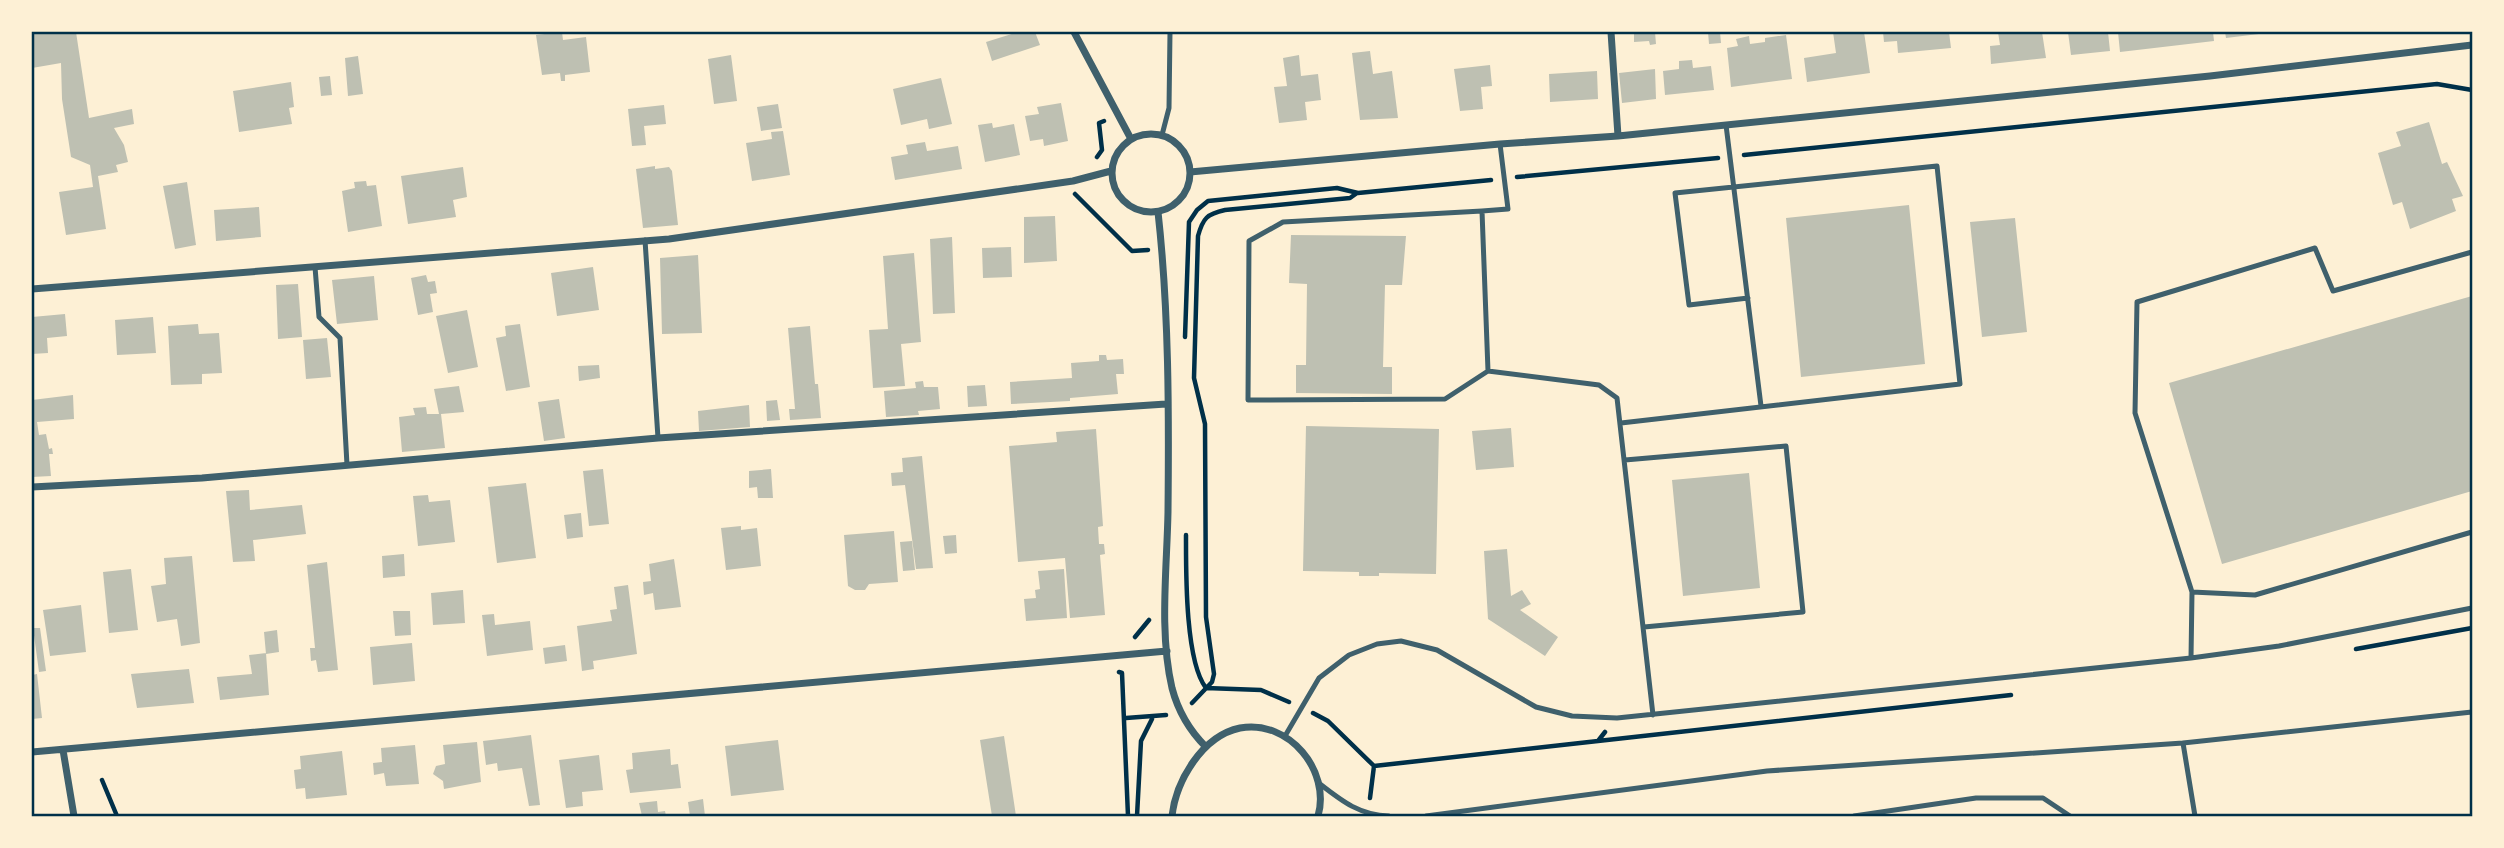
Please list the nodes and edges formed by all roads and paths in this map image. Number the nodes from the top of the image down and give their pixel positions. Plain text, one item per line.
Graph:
1 (1074, 32) edge
2 (1170, 32) edge
3 (1611, 32) edge
4 (2473, 45) edge
5 (2473, 90) edge
6 (1117, 113) junction
7 (1726, 125) junction
8 (1162, 135) junction
9 (1618, 136) junction
10 (1131, 139) junction
11 (1500, 144) junction
12 (1730, 156) junction
13 (1093, 160) dead end
14 (1111, 171) junction
15 (1190, 172) junction
16 (1504, 178) junction
17 (1073, 181) junction
18 (1734, 187) junction
19 (1230, 191) dead end
20 (1358, 193) junction
21 (1231, 198) junction
22 (1482, 211) junction
23 (1158, 212) junction
24 (645, 240) junction
25 (1162, 250) junction
26 (1187, 251) junction
27 (2473, 252) edge
28 (315, 267) junction
29 (32, 289) edge
30 (1748, 298) junction
31 (1185, 341) dead end
32 (1488, 371) junction
33 (1166, 404) junction
34 (1761, 406) junction
35 (1621, 423) junction
36 (658, 438) junction
37 (1625, 460) junction
38 (347, 465) junction
39 (32, 487) edge
40 (1186, 523) dead end
41 (2473, 532) edge
42 (2192, 592) junction
43 (2473, 608) edge
44 (1149, 611) dead end
45 (1644, 627) junction
46 (1125, 639) dead end
47 (1167, 651) junction
48 (2191, 658) junction
49 (1115, 672) dead end
50 (1206, 688) junction
51 (1301, 708) junction
52 (2473, 712) edge
53 (1653, 715) junction
54 (1126, 718) junction
55 (1617, 718) junction
56 (1285, 736) junction
57 (2183, 743) junction
58 (1206, 747) junction
59 (63, 750) junction
60 (32, 752) edge
61 (1374, 766) junction
62 (102, 780) dead end
63 (1320, 784) junction
64 (1468, 814) edge
65 (1367, 816) edge
66 (74, 817) edge
67 (117, 817) edge
68 (1128, 817) edge
69 (1137, 817) edge
70 (1172, 817) edge
71 (1318, 817) edge
72 (1389, 817) edge
73 (1426, 817) edge
74 (1854, 817) edge
75 (2070, 817) edge
76 (2195, 817) edge

1 - 6 street
2 - 8 lane
3 - 9 street
4 - 7 street
5 - 12 path
6 - 10 street
6 - 13 path
7 - 9 street
7 - 12 lane
8 - 10 street
8 - 15 street
9 - 11 street
10 - 14 street
11 - 15 street
11 - 16 lane
12 - 16 path
12 - 18 lane
14 - 17 street
14 - 23 street
15 - 23 street
16 - 20 path
16 - 22 lane
17 - 24 street
17 - 25 path
18 - 30 lane
18 - 30 lane
18 - 34 lane
19 - 21 path
20 - 21 path
20 - 50 path
21 - 26 path
22 - 32 lane
22 - 32 lane
23 - 25 street
24 - 28 street
24 - 36 lane
25 - 26 path
25 - 33 street
26 - 31 path
27 - 42 lane
28 - 29 street
28 - 38 lane
30 - 34 lane
32 - 35 lane
33 - 36 street
33 - 47 street
34 - 35 lane
35 - 37 lane
36 - 38 street
37 - 45 lane
37 - 45 lane
38 - 39 street
40 - 50 path
41 - 42 lane
42 - 48 lane
43 - 48 lane
44 - 46 path
45 - 53 lane
47 - 58 street
47 - 59 street
48 - 53 lane
49 - 54 path
50 - 51 path
51 - 55 lane
51 - 56 lane
51 - 61 path
52 - 57 lane
53 - 55 lane
54 - 68 path
54 - 69 path
55 - 61 path
56 - 58 street
56 - 63 street
57 - 64 lane
57 - 76 lane
58 - 70 street
59 - 60 street
59 - 66 street
61 - 65 path
62 - 67 path
63 - 65 lane
63 - 71 street
64 - 73 lane
65 - 72 lane
74 - 75 lane

